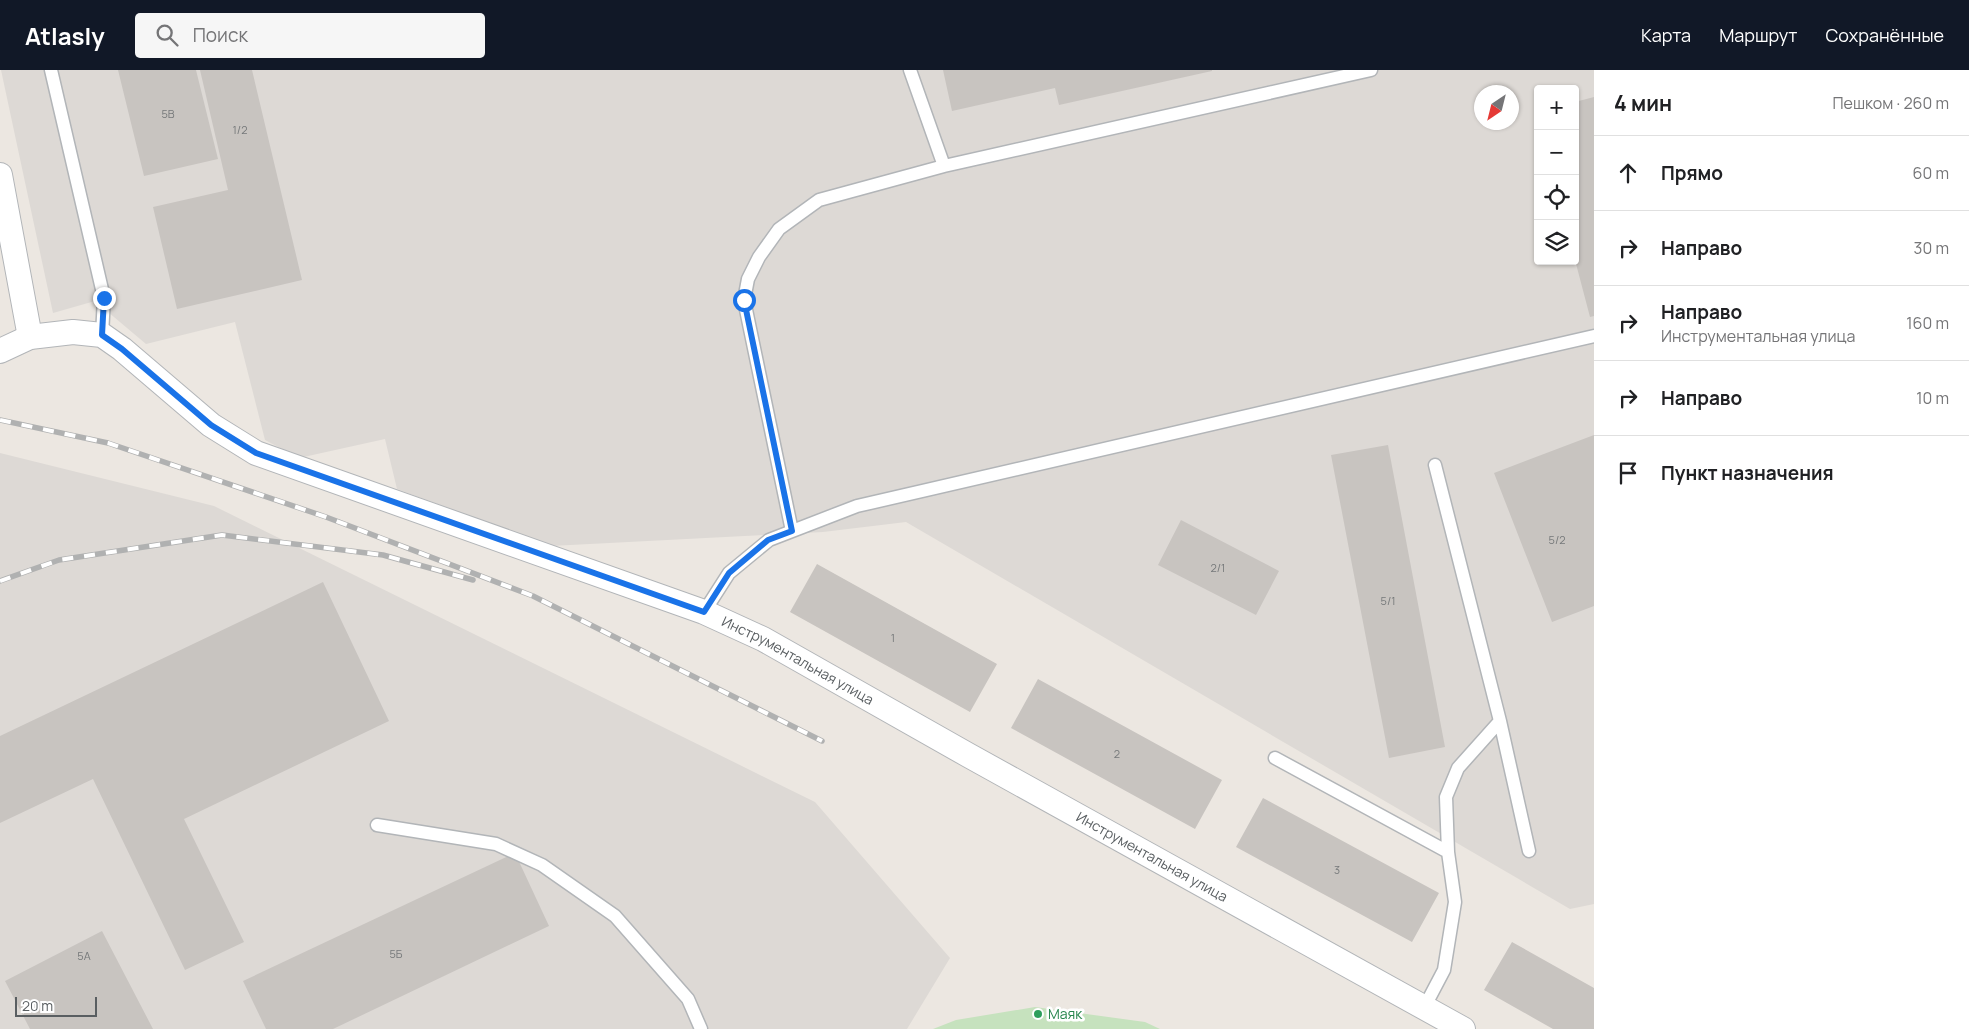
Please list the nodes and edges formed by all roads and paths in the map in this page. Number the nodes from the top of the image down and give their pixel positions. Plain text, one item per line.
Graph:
1 (51, 70) edge
2 (910, 70) edge
3 (1371, 70) edge
4 (944, 166) junction
5 (0, 175) edge
6 (102, 335) junction
7 (1594, 336) edge
8 (30, 337) junction
9 (0, 350) edge
10 (1435, 465) dead end
11 (792, 531) junction
12 (704, 612) junction
13 (1500, 721) junction
14 (1275, 758) dead end
15 (376, 825) dead end
16 (1529, 851) dead end
17 (1448, 852) junction
18 (1424, 1008) junction
19 (701, 1029) edge
20 (1463, 1029) edge

1 - 6 lane
2 - 4 lane
3 - 4 lane
4 - 11 lane
5 - 8 street
6 - 8 street, Инструментальная улица
6 - 12 street, Инструментальная улица
7 - 11 lane
8 - 9 street, Инструментальная улица
10 - 13 lane
11 - 12 lane
12 - 18 street, Инструментальная улица
13 - 16 lane
13 - 17 lane
14 - 17 lane
15 - 19 lane
17 - 18 lane
18 - 20 street, Инструментальная улица

